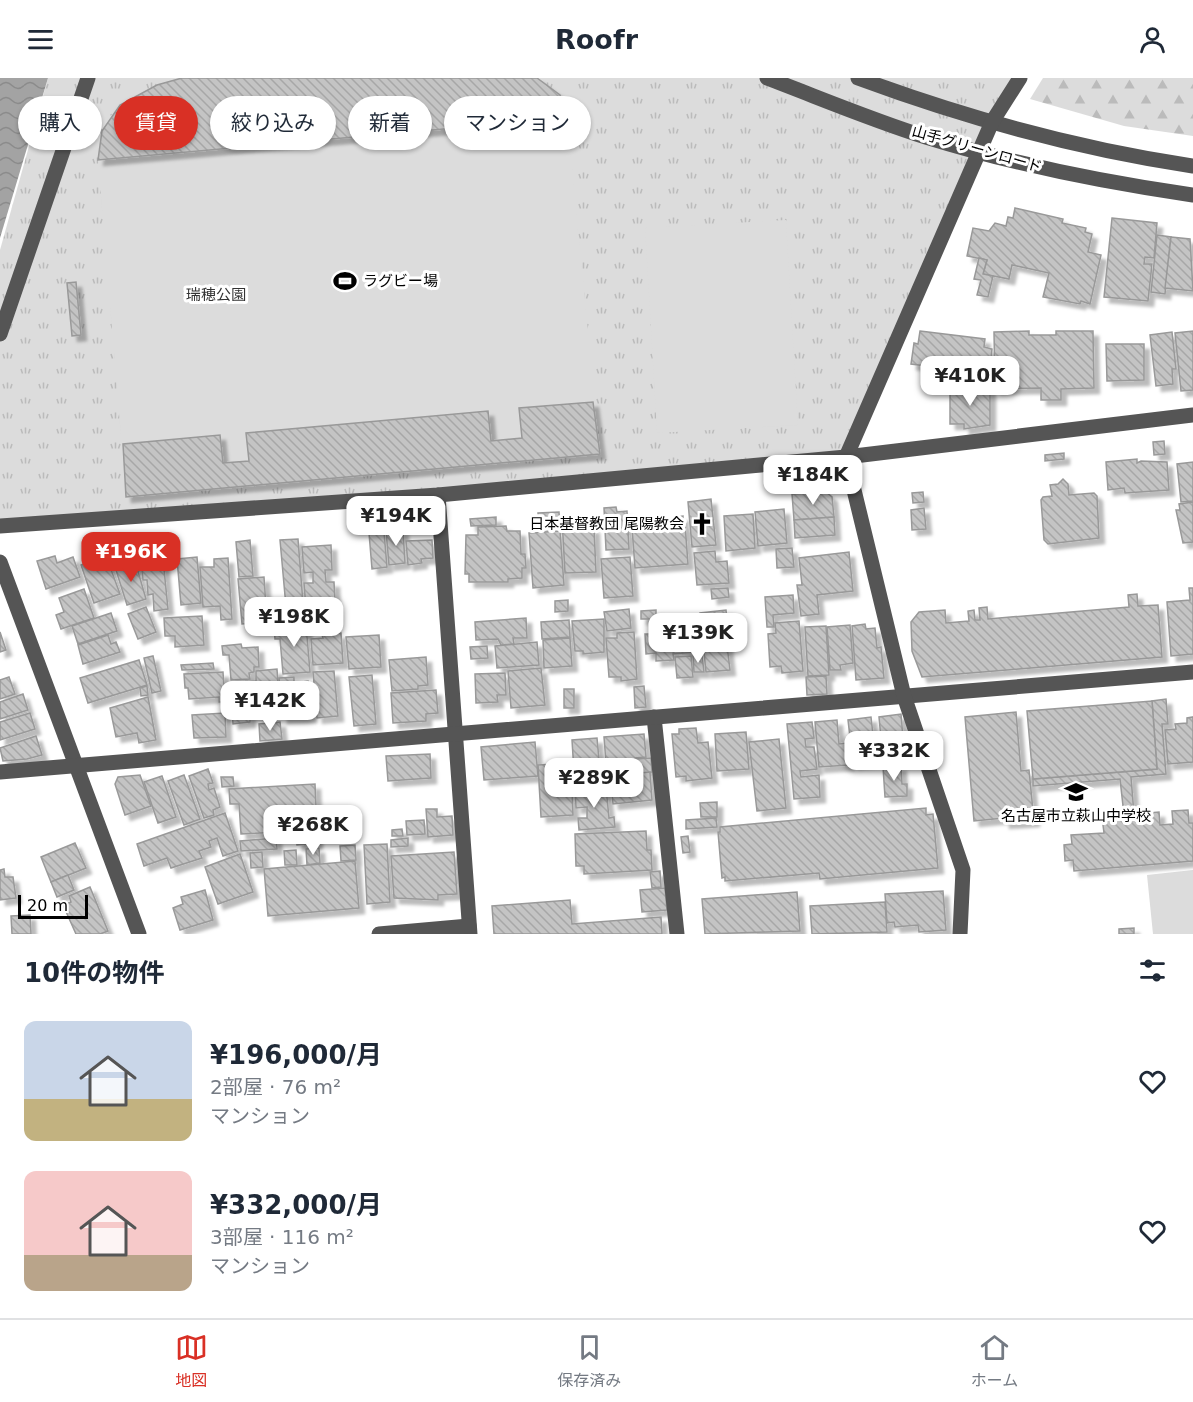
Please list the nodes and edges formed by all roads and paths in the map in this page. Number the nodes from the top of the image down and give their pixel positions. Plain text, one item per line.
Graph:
1 (88, 78) edge
2 (767, 78) edge
3 (858, 78) edge
4 (1020, 78) edge
5 (992, 122) junction
6 (978, 152) junction
7 (1193, 166) edge
8 (1193, 195) edge
9 (0, 334) edge
10 (1193, 415) edge
11 (846, 457) junction
12 (438, 495) junction
13 (0, 526) edge
14 (0, 562) edge
15 (1193, 672) edge
16 (904, 696) junction
17 (654, 717) junction
18 (456, 734) junction
19 (77, 766) junction
20 (0, 772) edge
21 (469, 930) edge
22 (139, 934) edge
23 (379, 934) edge
24 (677, 934) edge
25 (960, 934) edge

1 - 9 street
2 - 6 street, 山手グリーンロード
3 - 5 street, 山手グリーンロード
4 - 5 street
5 - 6 street
5 - 7 street, 山手グリーンロード
6 - 8 street, 山手グリーンロード
6 - 11 street
10 - 11 street
11 - 12 street
11 - 16 street
12 - 13 street
12 - 18 street
14 - 19 street
15 - 16 street
16 - 17 street
16 - 25 street
17 - 18 street
17 - 24 street
18 - 19 street
18 - 21 street
19 - 20 street
19 - 22 street
21 - 23 street

